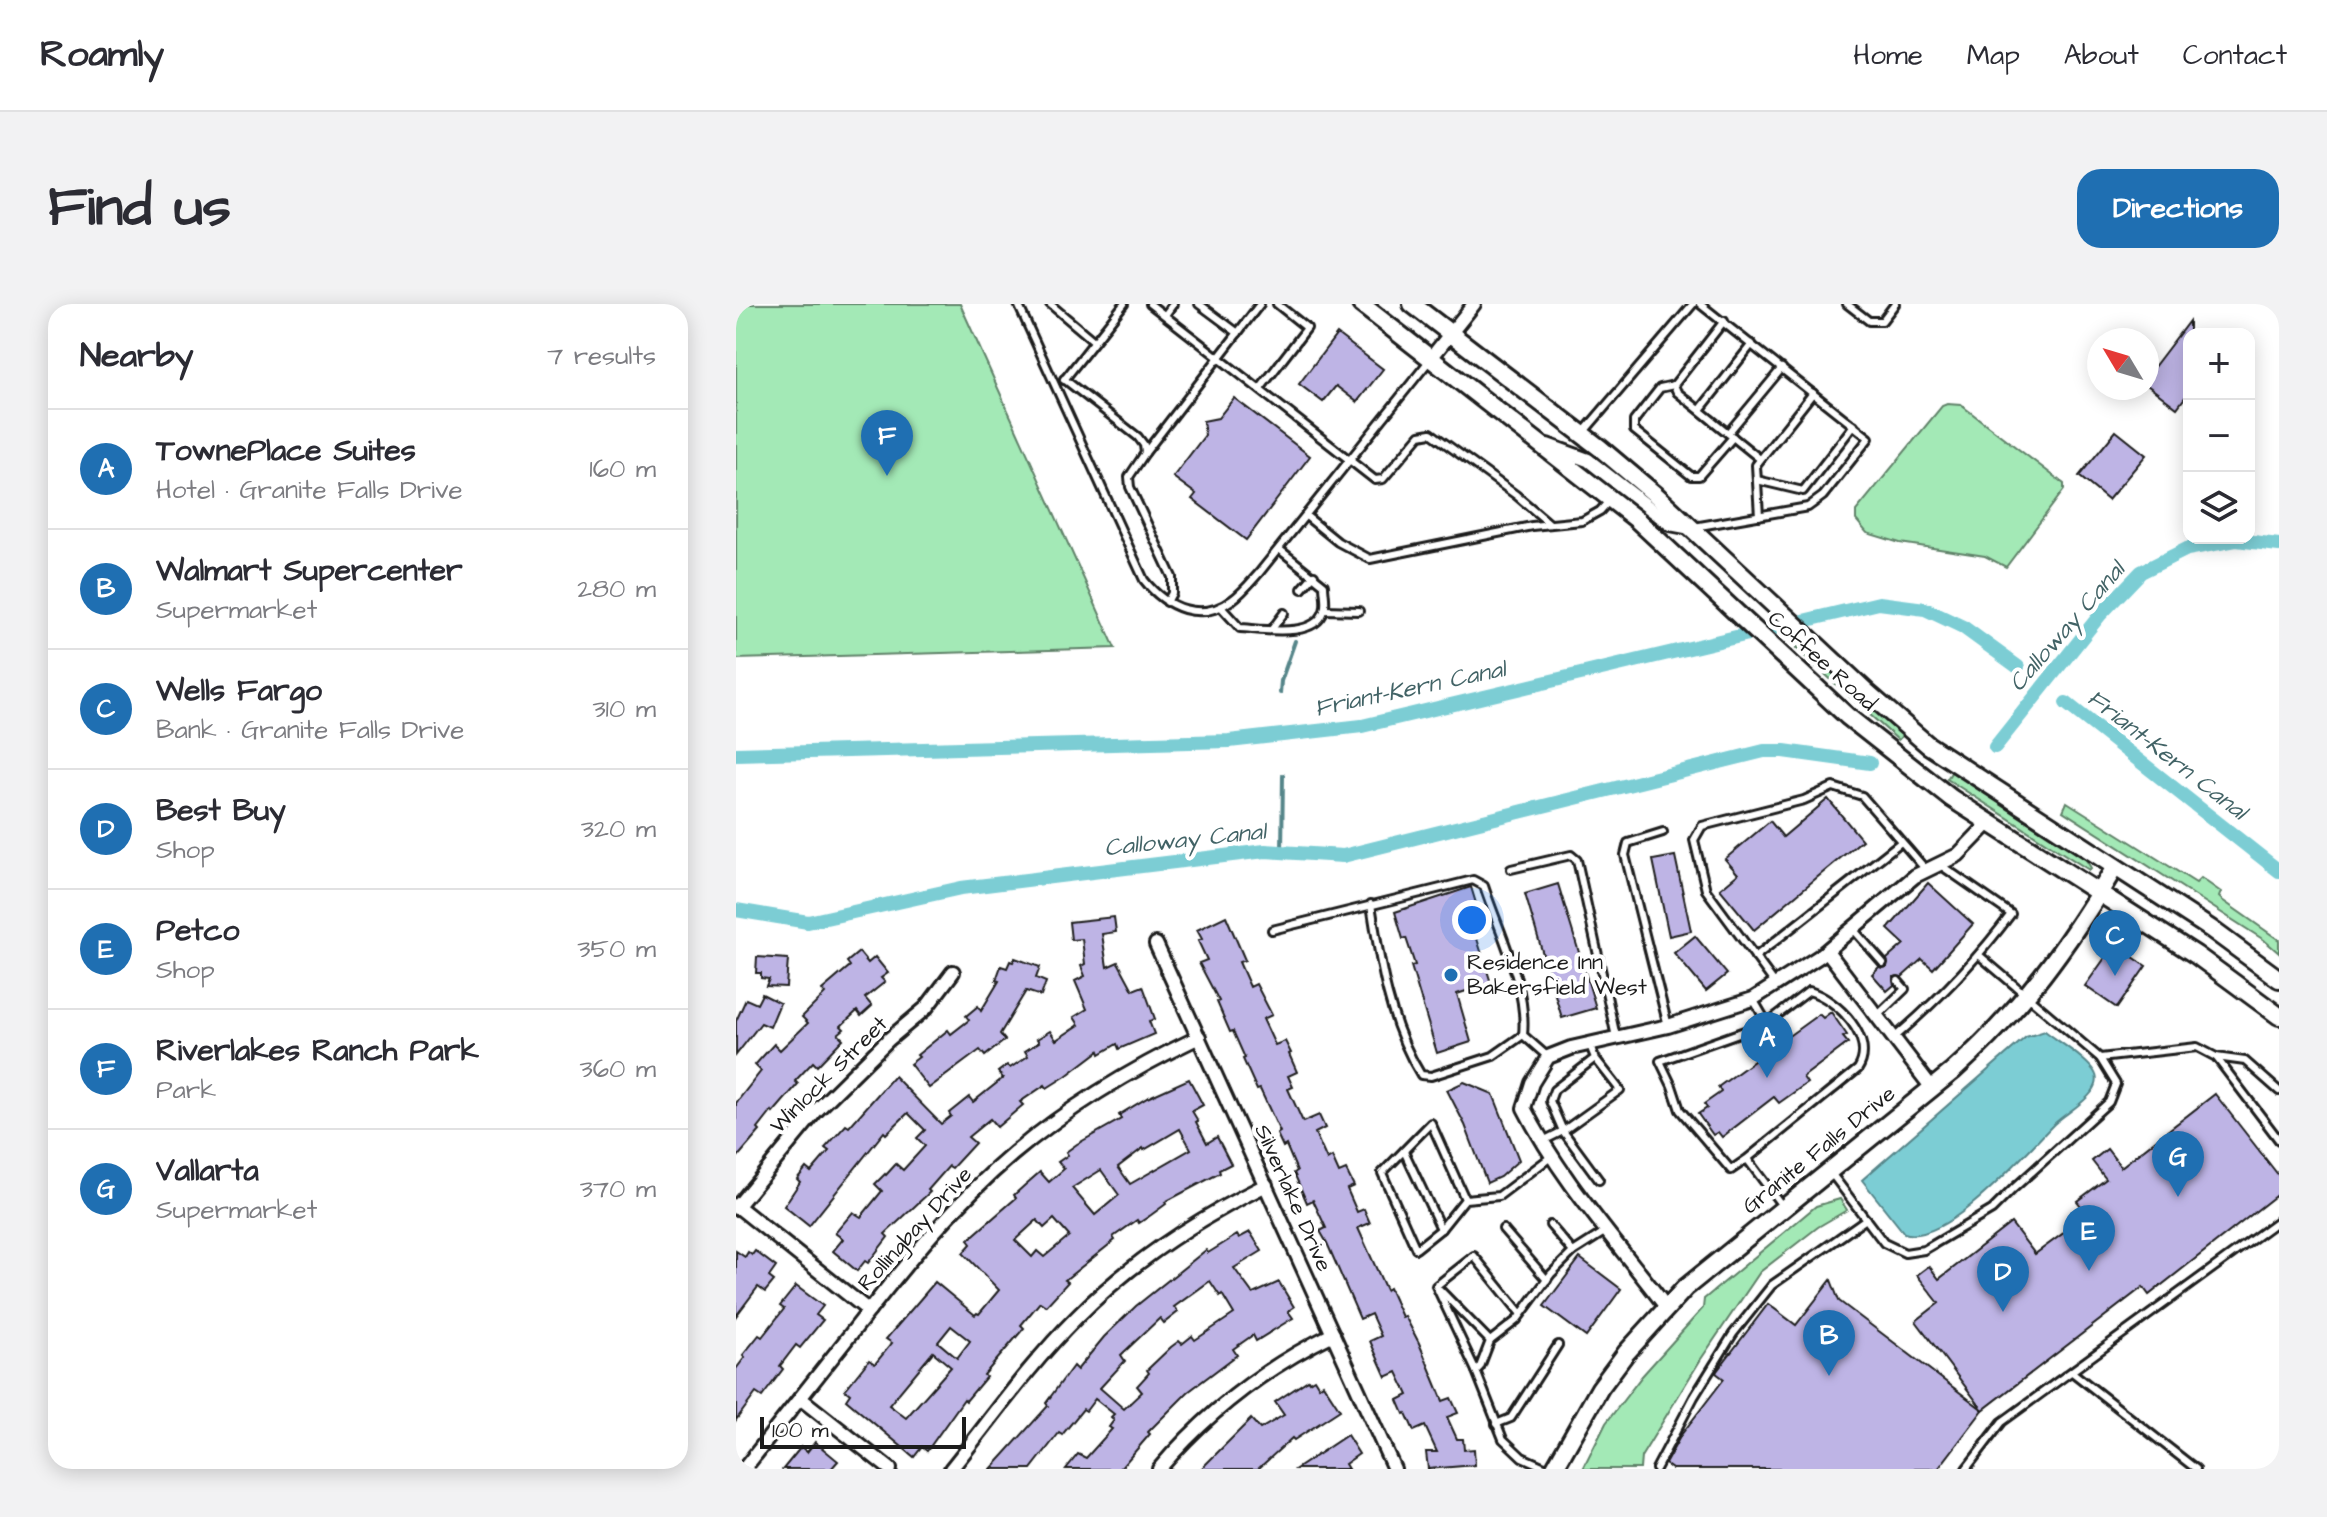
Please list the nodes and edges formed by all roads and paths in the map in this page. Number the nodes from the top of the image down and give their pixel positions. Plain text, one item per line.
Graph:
1 (1018, 304) edge
2 (1050, 304) edge
3 (1124, 304) edge
4 (1150, 304) edge
5 (1173, 304) edge
6 (1199, 304) edge
7 (1260, 304) edge
8 (1277, 304) edge
9 (1361, 304) edge
10 (1412, 304) edge
11 (1474, 304) edge
12 (1693, 304) edge
13 (1700, 304) edge
14 (1847, 304) edge
15 (1895, 304) edge
16 (1165, 315) junction
17 (1724, 321) junction
18 (1238, 333) junction
19 (1450, 334) junction
20 (1094, 341) junction
21 (1752, 344) junction
22 (1219, 357) junction
23 (1431, 358) junction
24 (1782, 368) junction
25 (1064, 379) junction
26 (1674, 385) junction
27 (1057, 389) junction
28 (1260, 389) junction
29 (1813, 393) junction
30 (1700, 410) junction
31 (1854, 425) junction
32 (1582, 434) junction
33 (1731, 435) junction
34 (1540, 442) junction
35 (1145, 453) junction
36 (1351, 459) junction
37 (1760, 459) junction
38 (1757, 480) junction
39 (1611, 498) junction
40 (1306, 516) junction
41 (1759, 516) junction
42 (1550, 524) junction
43 (1691, 528) junction
44 (1279, 549) junction
45 (1314, 575) junction
46 (1302, 589) dead end
47 (1167, 602) junction
48 (1221, 607) junction
49 (1325, 610) junction
50 (1359, 611) dead end
51 (1284, 613) dead end
52 (1272, 629) junction
53 (1989, 823) junction
54 (1663, 832) dead end
55 (1901, 842) junction
56 (1939, 864) junction
57 (2115, 867) junction
58 (1511, 869) dead end
59 (1927, 871) junction
60 (2099, 894) junction
61 (1371, 904) junction
62 (1853, 929) junction
63 (1272, 930) dead end
64 (1156, 944) dead end
65 (1827, 951) junction
66 (1980, 956) junction
67 (1755, 957) junction
68 (1883, 963) dead end
69 (953, 972) dead end
70 (2279, 979) edge
71 (1898, 981) dead end
72 (1776, 985) junction
73 (2027, 997) junction
74 (1753, 999) junction
75 (1877, 1016) junction
76 (2279, 1016) edge
77 (1767, 1023) junction
78 (1668, 1026) junction
79 (1523, 1035) junction
80 (1199, 1037) junction
81 (1616, 1037) junction
82 (1894, 1038) junction
83 (1589, 1043) junction
84 (1548, 1057) junction
85 (2216, 1057) junction
86 (1595, 1058) junction
87 (2100, 1058) junction
88 (1932, 1088) junction
89 (2279, 1091) edge
90 (1563, 1131) junction
91 (2279, 1140) edge
92 (1543, 1142) junction
93 (1404, 1151) junction
94 (1552, 1156) junction
95 (1747, 1159) junction
96 (1829, 1170) junction
97 (1599, 1180) dead end
98 (1266, 1185) junction
99 (1465, 1199) junction
100 (736, 1207) edge
101 (1783, 1207) junction
102 (1866, 1219) junction
103 (2279, 1220) edge
104 (1550, 1225) dead end
105 (1441, 1229) junction
106 (1503, 1229) dead end
107 (1607, 1230) junction
108 (1573, 1252) junction
109 (1547, 1280) junction
110 (1436, 1286) junction
111 (1666, 1307) junction
112 (869, 1311) junction
113 (1521, 1314) junction
114 (1333, 1334) junction
115 (1490, 1341) junction
116 (1558, 1345) dead end
117 (1476, 1371) junction
118 (2072, 1372) junction
119 (800, 1398) junction
120 (1496, 1424) junction
121 (744, 1469) edge
122 (890, 1469) edge
123 (951, 1469) edge
124 (1159, 1469) edge
125 (1394, 1469) edge
126 (1551, 1469) edge
127 (1656, 1469) edge
128 (1966, 1469) edge
129 (2196, 1469) edge

1 - 27 lane
2 - 20 lane
3 - 20 lane
4 - 16 lane
5 - 16 lane
6 - 18 lane
7 - 18 lane
8 - 28 lane
9 - 23 main road, Coffee Road
10 - 19 main road, Coffee Road
11 - 19 street
12 - 32 lane
13 - 17 lane
14 - 15 lane
16 - 22 lane
17 - 21 lane
17 - 26 lane
18 - 22 lane
19 - 23 street
19 - 32 main road, Coffee Road
20 - 25 lane
21 - 24 lane
21 - 30 lane
22 - 28 lane
22 - 35 lane
23 - 34 main road, Coffee Road
23 - 36 lane
24 - 29 lane
24 - 33 lane
25 - 27 lane
25 - 35 lane
26 - 30 lane
26 - 33 lane
27 - 47 lane
28 - 36 lane
29 - 31 lane
29 - 37 lane
30 - 33 lane
31 - 38 lane
31 - 41 lane
32 - 43 main road, Coffee Road
33 - 37 lane
34 - 39 main road, Coffee Road
34 - 43 street
35 - 47 lane
36 - 40 lane
36 - 42 lane
37 - 38 lane
38 - 41 lane
39 - 42 lane
39 - 53 main road, Coffee Road
40 - 42 lane
40 - 44 lane
41 - 43 lane
43 - 57 main road, Coffee Road
44 - 45 lane
44 - 48 lane
45 - 46 lane
45 - 49 lane
47 - 48 lane
48 - 52 lane
49 - 50 lane
49 - 52 lane
51 - 52 lane
53 - 56 street
53 - 60 main road, Coffee Road
54 - 78 lane
55 - 59 lane
55 - 67 lane
55 - 67 lane
56 - 59 street
56 - 66 lane
57 - 60 main road, Granite Falls Drive
57 - 70 main road, Coffee Road
58 - 81 lane
59 - 62 street
60 - 73 main road, Granite Falls Drive
60 - 76 main road, Coffee Road
61 - 63 lane
61 - 79 lane
61 - 79 lane
62 - 65 street
62 - 68 lane
64 - 80 street, Silverlake Drive
65 - 72 street
65 - 75 street
66 - 73 lane
66 - 82 lane
67 - 72 lane
69 - 100 street, Winlock Street
71 - 75 lane
72 - 74 street
73 - 87 lane
73 - 88 main road, Granite Falls Drive
74 - 77 lane
74 - 78 street
75 - 82 street
77 - 95 lane
77 - 95 lane
78 - 81 street
79 - 84 lane
80 - 98 street, Silverlake Drive
80 - 112 street, Rollingbay Drive
81 - 83 street
82 - 88 street
83 - 84 street
83 - 86 lane
84 - 92 street
85 - 87 lane
85 - 89 lane
85 - 91 lane
86 - 90 lane
86 - 90 lane
87 - 102 lane
88 - 96 main road, Granite Falls Drive
90 - 92 lane
90 - 97 lane
92 - 94 street
93 - 99 lane
93 - 105 lane
93 - 105 lane
94 - 99 lane
94 - 107 street
95 - 101 lane
96 - 101 main road, Granite Falls Drive
96 - 102 lane
98 - 114 street, Silverlake Drive
98 - 123 street
99 - 105 lane
100 - 112 street
101 - 111 main road, Granite Falls Drive
102 - 127 lane
103 - 118 lane
104 - 108 lane
106 - 109 lane
107 - 108 lane
107 - 111 street
108 - 109 lane
109 - 113 lane
110 - 113 lane
110 - 115 lane
110 - 117 lane
111 - 126 main road, Granite Falls Drive
112 - 119 street, Rollingbay Drive
113 - 115 lane
114 - 124 street
114 - 125 street, Silverlake Drive
115 - 117 lane
116 - 120 lane
117 - 120 lane
118 - 128 lane
118 - 129 lane
119 - 121 street, Rollingbay Drive
119 - 122 street
120 - 126 lane

